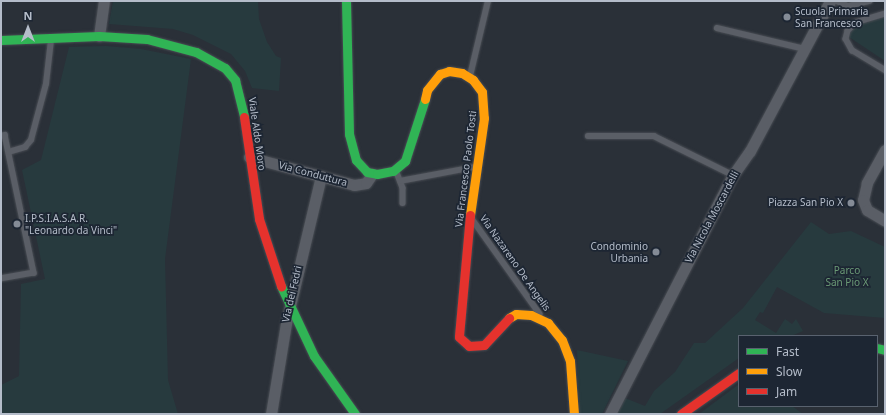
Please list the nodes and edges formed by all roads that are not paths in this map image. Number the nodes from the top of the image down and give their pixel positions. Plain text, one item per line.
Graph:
1 (104, 1) edge
2 (346, 1) edge
3 (488, 1) edge
4 (830, 1) edge
5 (837, 1) edge
6 (869, 1) edge
7 (885, 14) edge
8 (717, 28) dead end
9 (99, 36) junction
10 (51, 38) junction
11 (1, 40) edge
12 (806, 49) junction
13 (885, 70) edge
14 (470, 77) junction
15 (1, 136) edge
16 (588, 136) dead end
17 (885, 150) edge
18 (9, 152) junction
19 (249, 157) junction
20 (477, 166) junction
21 (396, 170) junction
22 (372, 174) junction
23 (733, 175) junction
24 (320, 176) junction
25 (400, 181) junction
26 (403, 203) dead end
27 (470, 217) junction
28 (885, 221) edge
29 (1, 280) edge
30 (289, 306) junction
31 (544, 320) junction
32 (738, 374) edge
33 (271, 414) edge
34 (355, 414) edge
35 (574, 414) edge
36 (610, 414) edge
37 (681, 414) edge

1 - 9 street
2 - 22 street
3 - 14 lane
4 - 12 street, Via Nicola Moscardelli
5 - 6 lane
7 - 13 lane
8 - 12 lane
9 - 10 street, Viale Aldo Moro
9 - 19 street, Viale Aldo Moro
10 - 11 street, Viale Aldo Moro
10 - 18 lane
12 - 23 street, Via Nicola Moscardelli
14 - 20 street, Via Francesco Paolo Tosti
14 - 21 street
15 - 18 lane
16 - 23 lane
17 - 28 street
18 - 29 lane
19 - 24 street, Via Conduttura
19 - 30 street, Viale Aldo Moro
20 - 25 lane
20 - 27 street, Via Francesco Paolo Tosti
21 - 22 street
21 - 25 lane
22 - 24 street, Via Conduttura
23 - 36 street, Via Nicola Moscardelli
24 - 30 street, Via dei Fedri
25 - 26 lane
27 - 31 lane, Via Nazareno De Angelis
27 - 31 street, Via Francesco Paolo Tosti
30 - 33 street, Via dei Fedri
30 - 34 street, Viale Aldo Moro
31 - 35 street
32 - 37 street

